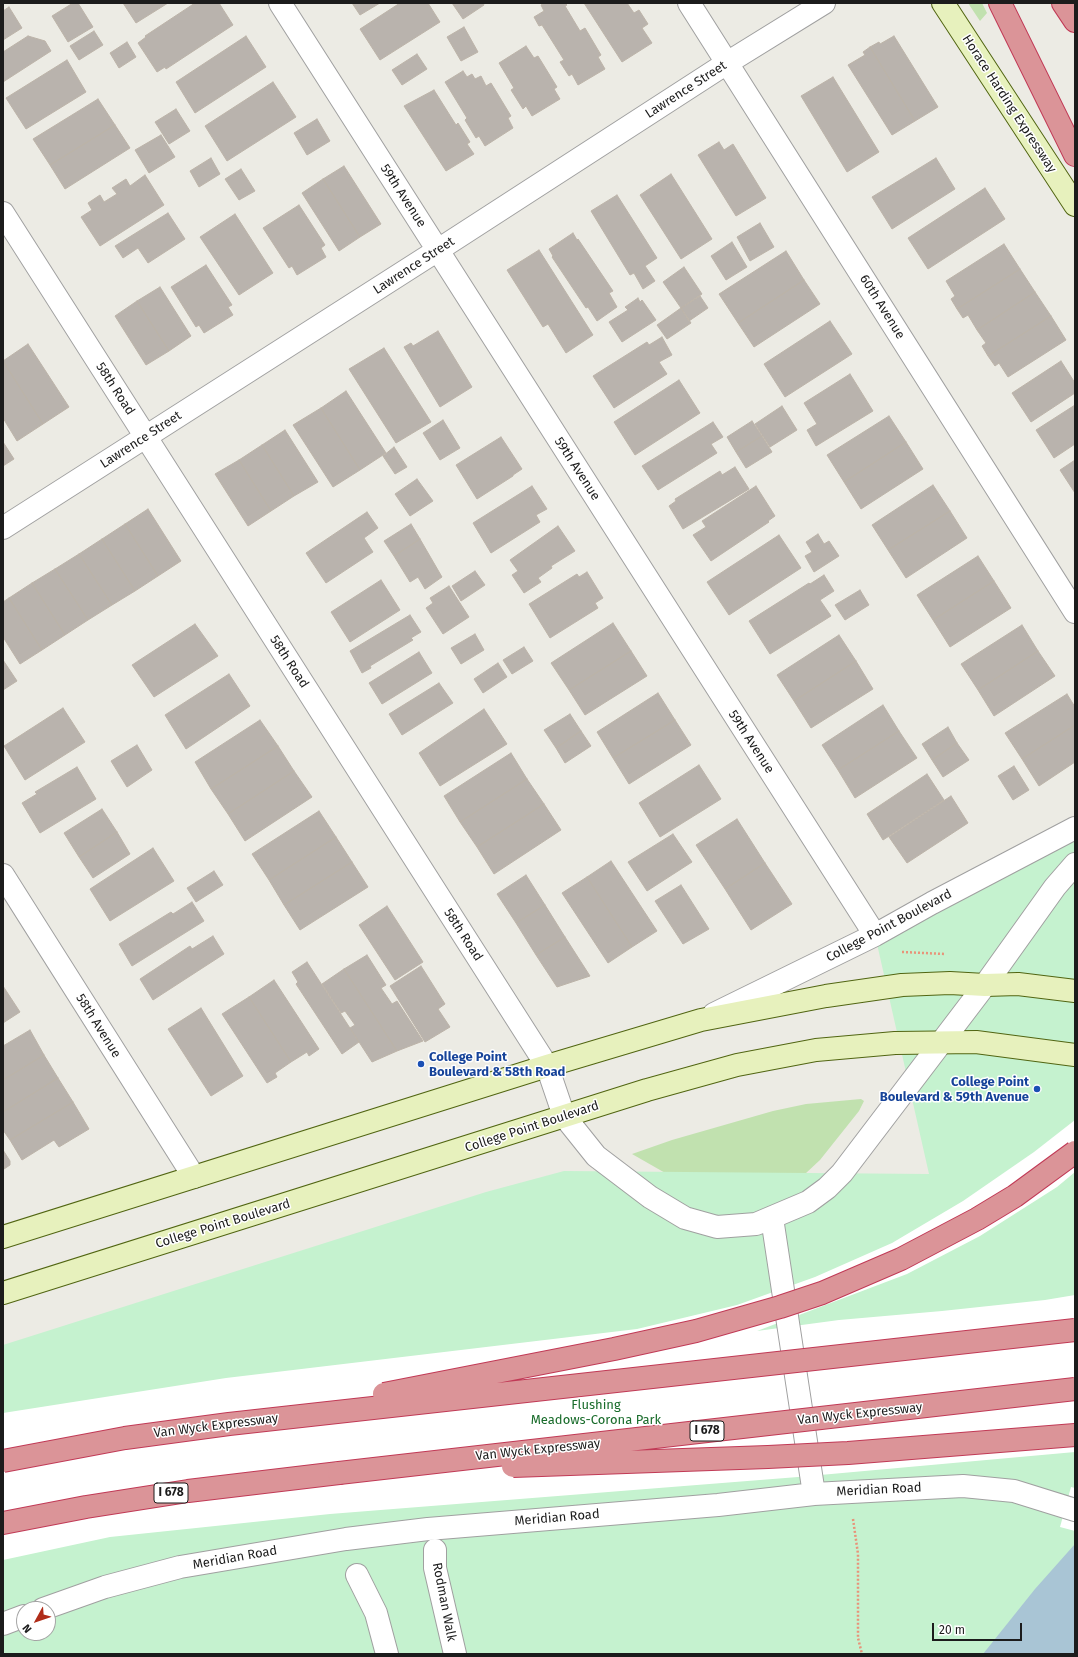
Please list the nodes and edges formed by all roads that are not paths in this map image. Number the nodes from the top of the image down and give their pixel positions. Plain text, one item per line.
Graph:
1 (280, 3) edge
2 (689, 3) edge
3 (824, 3) edge
4 (943, 3) edge
5 (1000, 3) edge
6 (1063, 3) edge
7 (1075, 21) edge
8 (727, 63) junction
9 (1075, 155) edge
10 (1075, 205) edge
11 (3, 214) edge
12 (438, 250) junction
13 (145, 437) junction
14 (3, 528) edge
15 (1075, 612) edge
16 (1075, 828) edge
17 (1075, 864) edge
18 (3, 875) edge
19 (875, 935) junction
20 (984, 985) junction
21 (1075, 991) edge
22 (701, 1020) junction
23 (940, 1042) junction
24 (1075, 1055) edge
25 (547, 1066) junction
26 (564, 1116) junction
27 (1075, 1152) edge
28 (194, 1177) junction
29 (772, 1218) junction
30 (3, 1237) edge
31 (3, 1293) edge
32 (1075, 1330) edge
33 (1075, 1389) edge
34 (229, 1424) junction
35 (1075, 1435) edge
36 (3, 1461) edge
37 (339, 1473) junction
38 (814, 1494) junction
39 (1071, 1509) edge
40 (3, 1523) edge
41 (435, 1550) dead end
42 (357, 1575) dead end
43 (56, 1605) edge
44 (16, 1619) edge
45 (3, 1624) edge
46 (387, 1654) edge
47 (455, 1654) edge

1 - 12 street, 59th Avenue
2 - 8 street, 60th Avenue
3 - 8 street, Lawrence Street
4 - 10 main road, Horace Harding Expressway
5 - 9 highway
6 - 7 highway
8 - 12 street, Lawrence Street
8 - 15 street, 60th Avenue
11 - 13 street, 58th Road
12 - 13 street, Lawrence Street
12 - 19 street, 59th Avenue
13 - 14 street, Lawrence Street
13 - 25 street, 58th Road
16 - 19 street, College Point Boulevard
17 - 20 street, 58th Road
18 - 28 street, 58th Avenue
19 - 22 street, College Point Boulevard
20 - 21 main road, College Point Boulevard
20 - 22 main road, College Point Boulevard
20 - 23 street, 58th Road
22 - 25 main road, College Point Boulevard
23 - 24 main road, College Point Boulevard
23 - 26 main road, College Point Boulevard
23 - 29 street, 58th Road
25 - 26 street, 58th Road
25 - 28 main road, College Point Boulevard
26 - 29 street, 58th Road
26 - 31 main road, College Point Boulevard
27 - 34 highway, bridge
28 - 30 main road, College Point Boulevard
29 - 38 street
32 - 34 highway, Van Wyck Expressway, bridge
33 - 37 highway, Van Wyck Expressway / I 678, bridge
34 - 36 highway, Van Wyck Expressway, bridge
35 - 37 highway, bridge
37 - 40 highway, Van Wyck Expressway / I 678
38 - 39 street, Meridian Road
38 - 43 street, Meridian Road
41 - 47 street, Rodman Walk
42 - 46 street
44 - 45 street

